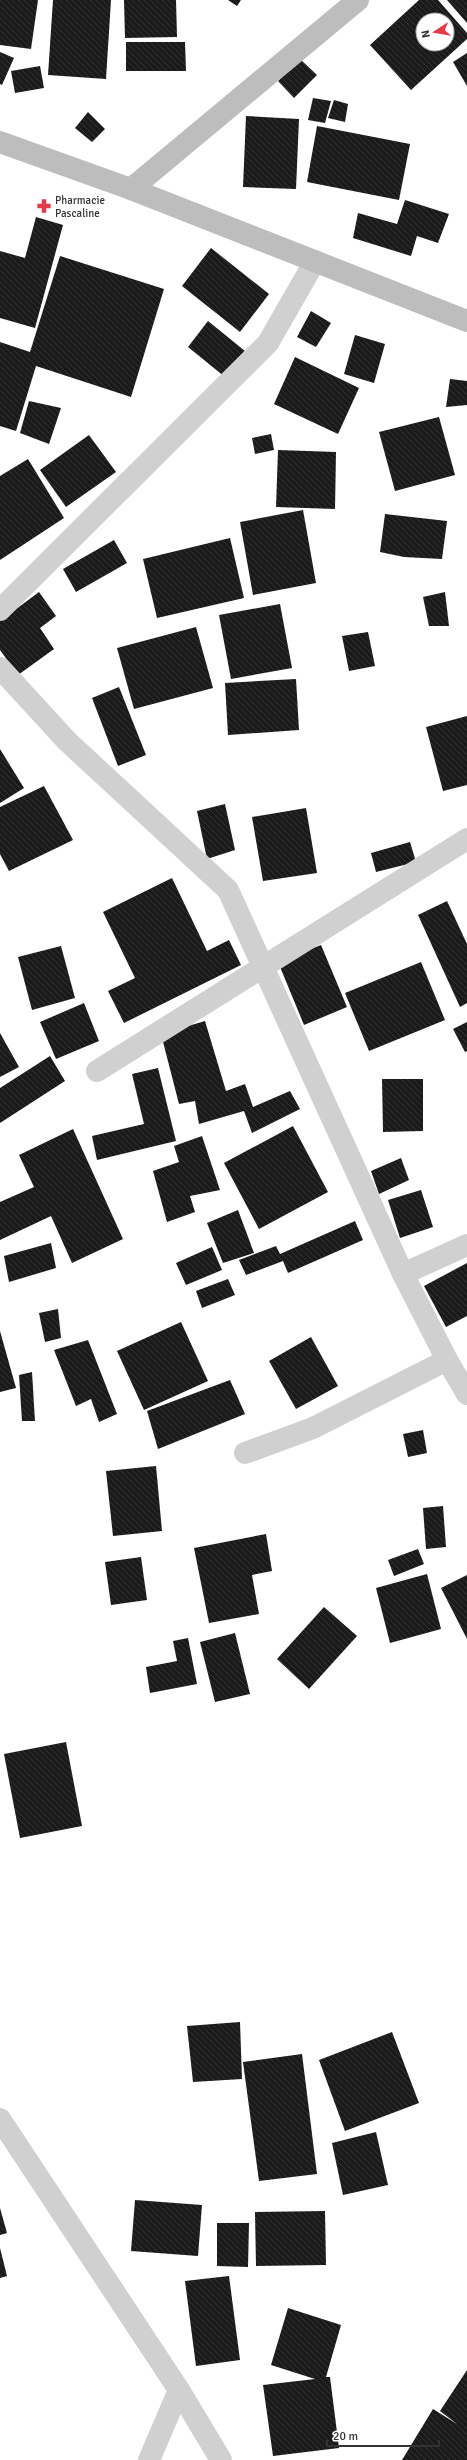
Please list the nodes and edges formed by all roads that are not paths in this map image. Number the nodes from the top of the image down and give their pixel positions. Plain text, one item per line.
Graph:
1 (358, 0) edge
2 (0, 142) edge
3 (131, 189) junction
4 (316, 261) junction
5 (467, 321) edge
6 (0, 610) edge
7 (0, 668) edge
8 (467, 839) edge
9 (264, 964) junction
10 (97, 1071) dead end
11 (467, 1244) edge
12 (403, 1274) junction
13 (447, 1360) junction
14 (467, 1394) edge
15 (245, 1453) dead end
16 (0, 2119) edge
17 (179, 2390) junction
18 (149, 2460) edge
19 (221, 2460) edge

1 - 3 main road
2 - 3 main road
3 - 4 main road
4 - 5 main road
4 - 6 street
7 - 9 street
8 - 9 street
9 - 10 street
9 - 12 street
11 - 12 street
12 - 13 street
13 - 14 street
13 - 15 street
16 - 17 street
17 - 18 street
17 - 19 street

